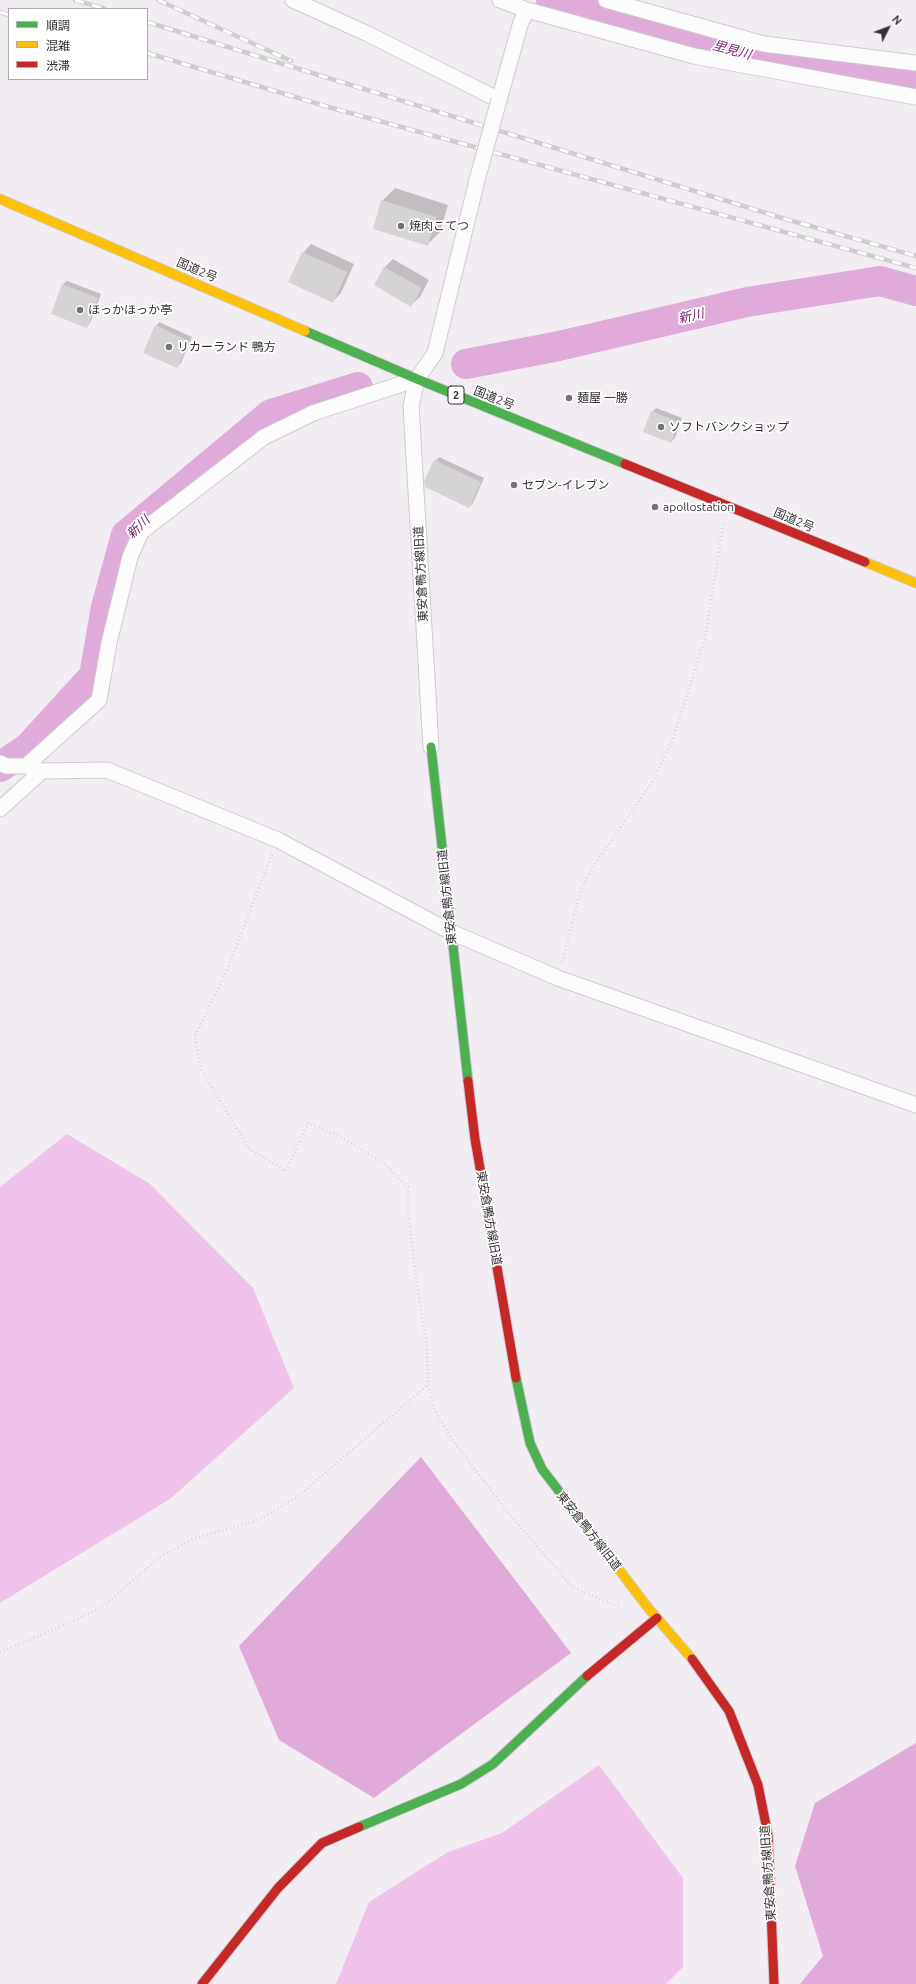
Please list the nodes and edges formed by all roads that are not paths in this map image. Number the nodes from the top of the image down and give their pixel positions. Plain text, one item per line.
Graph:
1 (293, 0) edge
2 (500, 0) edge
3 (606, 0) edge
4 (527, 10) junction
5 (916, 63) edge
6 (916, 97) edge
7 (499, 100) junction
8 (0, 199) edge
9 (416, 379) junction
10 (916, 584) edge
11 (431, 747) joint
12 (0, 763) edge
13 (26, 766) junction
14 (42, 771) junction
15 (0, 809) edge
16 (451, 932) junction
17 (916, 1104) edge
18 (657, 1618) junction
19 (202, 1984) edge
20 (774, 1984) edge

1 - 7 street
2 - 4 street
3 - 5 street
4 - 6 street
4 - 7 street
7 - 9 street, bridge
8 - 9 main road, 国道2号 / 2
9 - 10 main road, 国道2号 / 2
9 - 11 street, 東安倉鴨方線旧道
9 - 13 street
11 - 16 main road, 東安倉鴨方線旧道
12 - 13 street
13 - 14 street
14 - 15 street
14 - 16 street
16 - 17 street
16 - 18 main road, 東安倉鴨方線旧道
18 - 19 main road
18 - 20 main road, 東安倉鴨方線旧道

